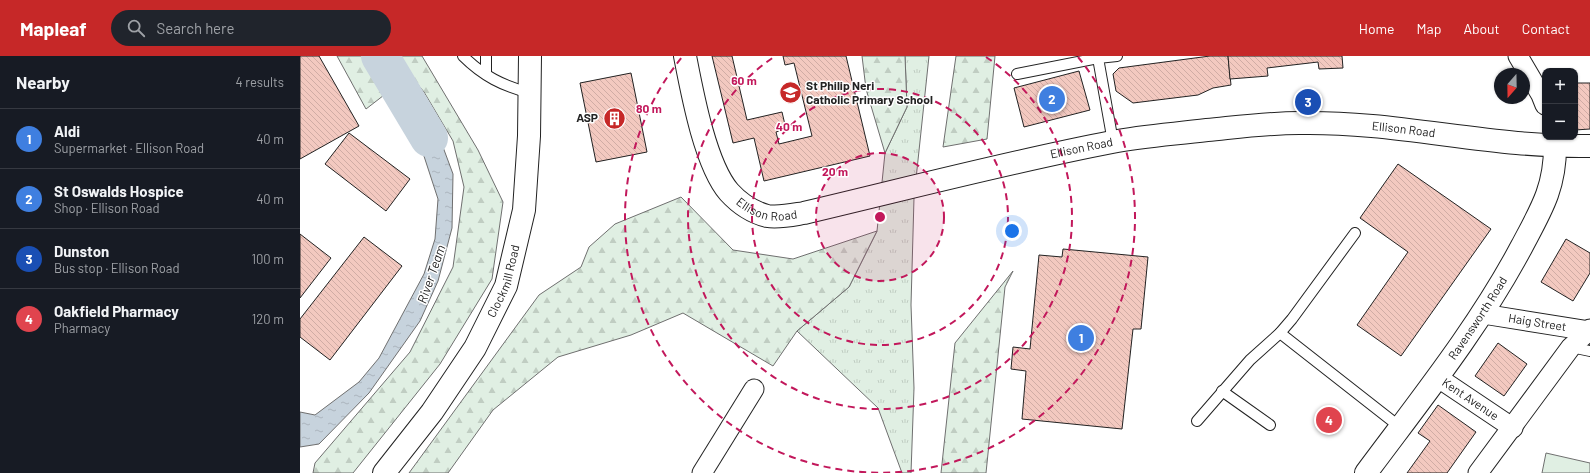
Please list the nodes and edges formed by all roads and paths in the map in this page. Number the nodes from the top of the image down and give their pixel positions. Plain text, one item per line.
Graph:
1 (463, 56) edge
2 (486, 56) edge
3 (530, 56) edge
4 (685, 56) edge
5 (1117, 56) edge
6 (1518, 56) edge
7 (1098, 58) junction
8 (486, 74) junction
9 (1017, 74) dead end
10 (530, 94) junction
11 (1545, 104) edge
12 (1112, 142) junction
13 (1554, 142) edge
14 (1590, 146) edge
15 (1355, 234) dead end
16 (1483, 314) junction
17 (1589, 330) edge
18 (1280, 333) junction
19 (1571, 347) junction
20 (1590, 351) edge
21 (1438, 377) junction
22 (754, 389) dead end
23 (1222, 391) junction
24 (1197, 421) dead end
25 (1270, 425) dead end
26 (1508, 425) junction
27 (1400, 428) junction
28 (384, 473) edge
29 (702, 473) edge
30 (1366, 473) edge
31 (1478, 473) edge

1 - 8 lane
2 - 8 lane
3 - 10 street, Clockmill Road
4 - 12 street, Ellison Road
5 - 7 lane
6 - 11 street
7 - 9 lane
7 - 12 lane
8 - 10 lane
10 - 28 street, Clockmill Road
12 - 13 street, Ellison Road
13 - 14 street, Ellison Road
13 - 16 street, Ravensworth Road
15 - 18 lane
16 - 17 street, Haig Street
16 - 21 street, Ravensworth Road
17 - 19 street
18 - 23 lane
18 - 27 lane
19 - 20 lane
19 - 26 street
21 - 26 street, Kent Avenue
21 - 27 street, Ravensworth Road
22 - 29 street
23 - 24 lane
23 - 25 lane
26 - 31 street
27 - 30 street, Ravensworth Road

